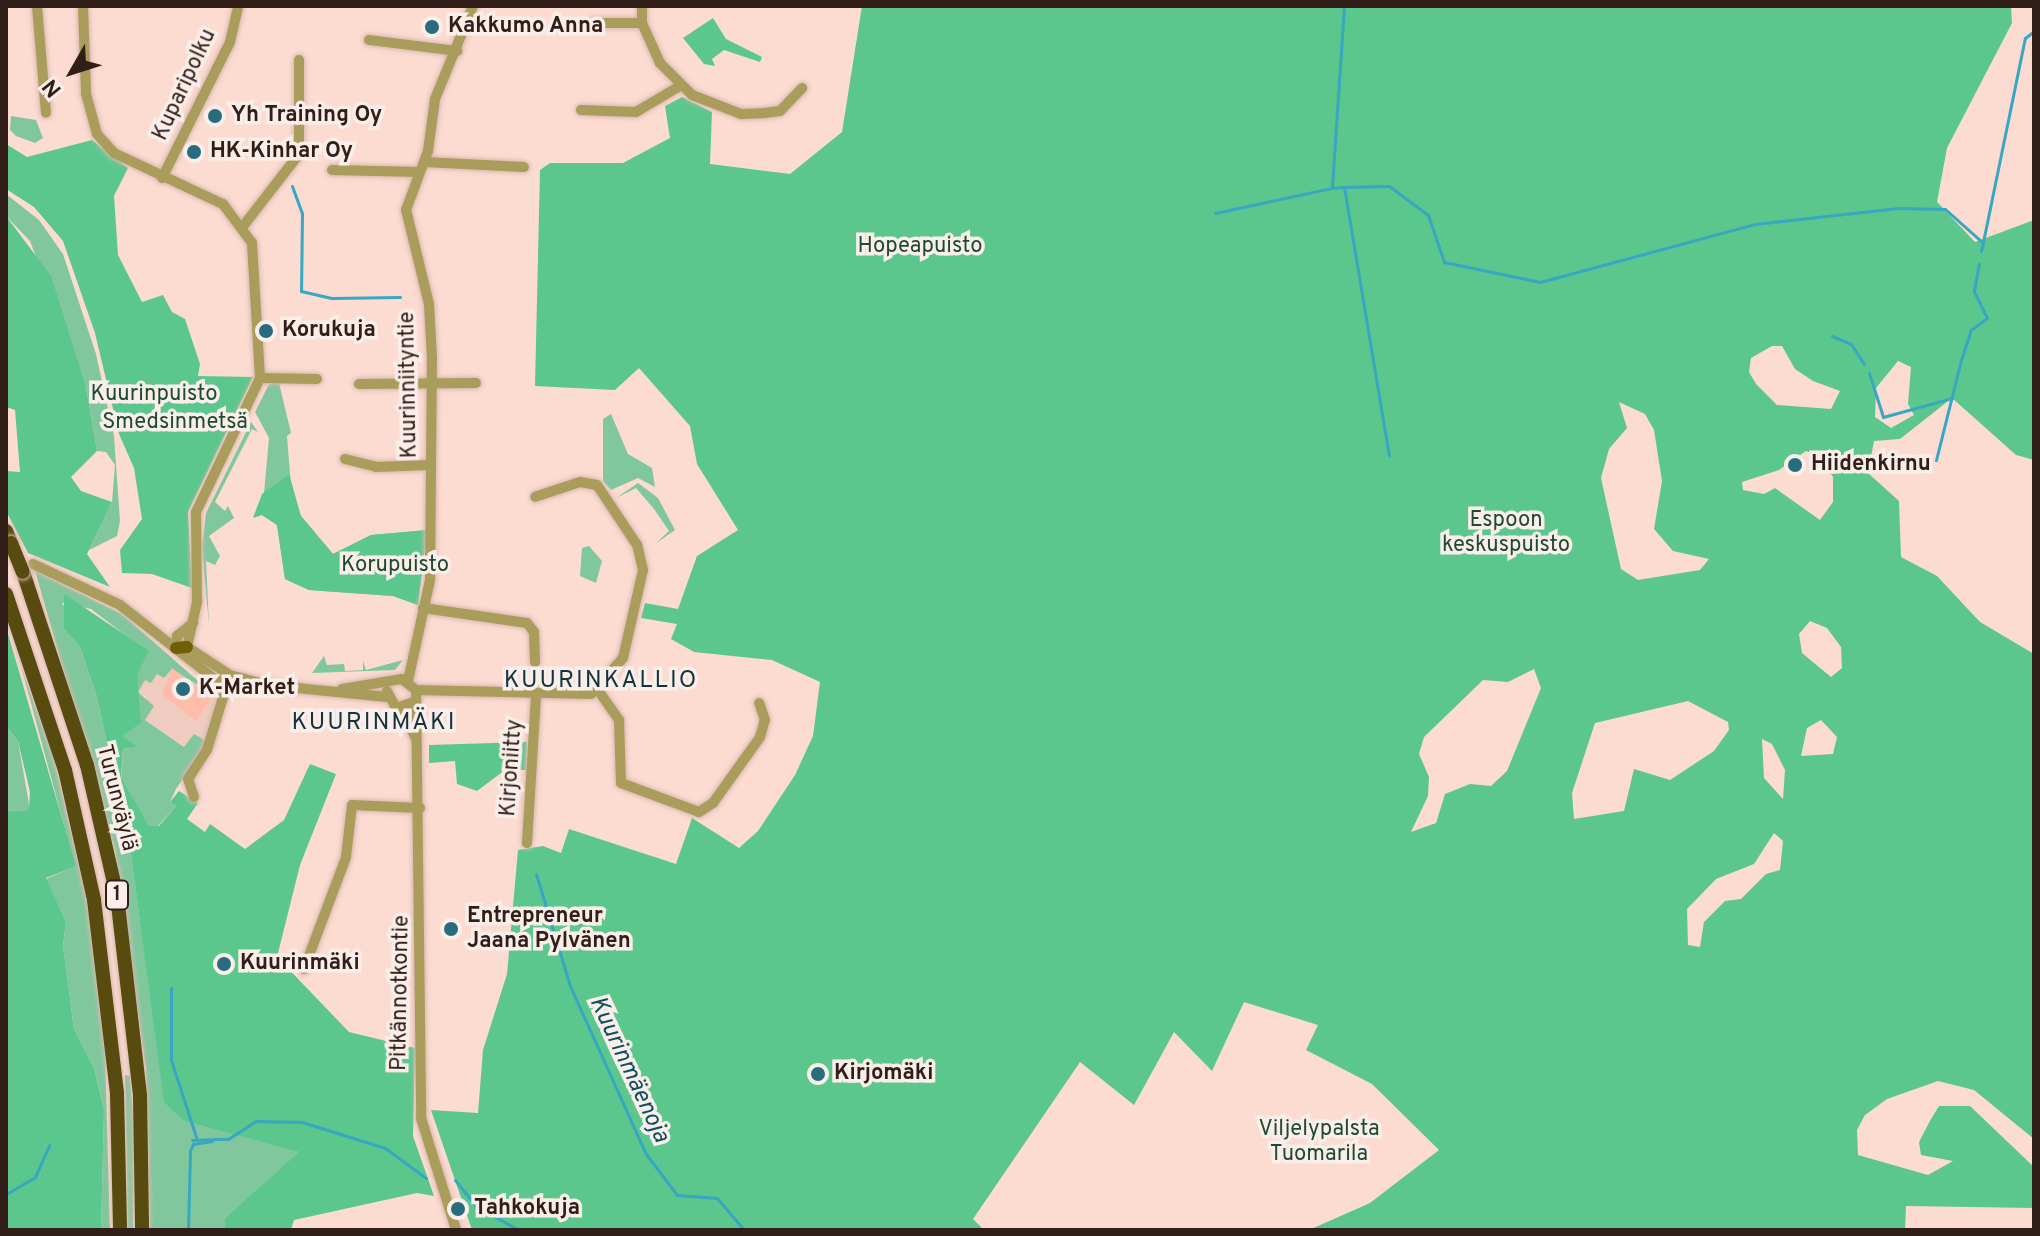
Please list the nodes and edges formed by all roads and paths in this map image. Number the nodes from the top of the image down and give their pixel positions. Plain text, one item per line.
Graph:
1 (37, 6) edge
2 (83, 6) edge
3 (238, 6) edge
4 (473, 6) edge
5 (642, 6) edge
6 (594, 23) dead end
7 (642, 23) junction
8 (369, 40) dead end
9 (457, 51) junction
10 (299, 60) dead end
11 (680, 86) junction
12 (802, 88) dead end
13 (581, 110) dead end
14 (46, 113) dead end
15 (422, 167) junction
16 (524, 167) dead end
17 (332, 170) dead end
18 (162, 178) junction
19 (244, 225) junction
20 (260, 378) junction
21 (317, 379) dead end
22 (431, 383) junction
23 (476, 383) dead end
24 (359, 384) dead end
25 (345, 459) dead end
26 (430, 465) junction
27 (535, 497) dead end
28 (8, 537) edge
29 (28, 568) junction
30 (6, 594) edge
31 (423, 608) junction
32 (181, 648) junction
33 (535, 662) dead end
34 (229, 680) junction
35 (402, 680) junction
36 (342, 689) junction
37 (598, 690) junction
38 (536, 695) junction
39 (416, 696) junction
40 (387, 697) junction
41 (759, 703) dead end
42 (402, 709) junction
43 (419, 751) junction
44 (194, 797) dead end
45 (420, 808) junction
46 (527, 843) dead end
47 (304, 969) dead end
48 (120, 1230) edge
49 (142, 1230) edge
50 (456, 1230) edge

1 - 14 street
2 - 18 street
3 - 18 street, Kuparipolku
4 - 9 street, Kuurinniityntie
5 - 7 street
6 - 7 street
7 - 11 street
8 - 9 street
9 - 15 street, Kuurinniityntie
10 - 19 street
11 - 12 street
11 - 13 street
15 - 16 street
15 - 17 street
15 - 22 street, Kuurinniityntie
18 - 19 street
19 - 20 street
20 - 21 street
20 - 32 street
22 - 23 street
22 - 24 street
22 - 26 street, Kuurinniityntie
25 - 26 street
26 - 31 street, Kuurinniityntie
27 - 37 street
28 - 29 highway, Turunväylä / 1, bridge
29 - 32 street
29 - 49 highway, Turunväylä / 1
30 - 48 highway, Turunväylä / 1
31 - 33 street
31 - 35 street, Kuurinniityntie
32 - 34 street
34 - 36 street
34 - 44 street
35 - 36 street
35 - 39 street
35 - 40 street, Kuurinniityntie
36 - 40 street
37 - 38 street
37 - 41 street
38 - 39 street
38 - 46 street, Kirjoniitty
39 - 42 street
39 - 43 street, Pitkännotkontie
40 - 42 street
42 - 43 street, Pitkännotkontie
43 - 45 street, Pitkännotkontie
45 - 47 street
45 - 50 street, Pitkännotkontie

